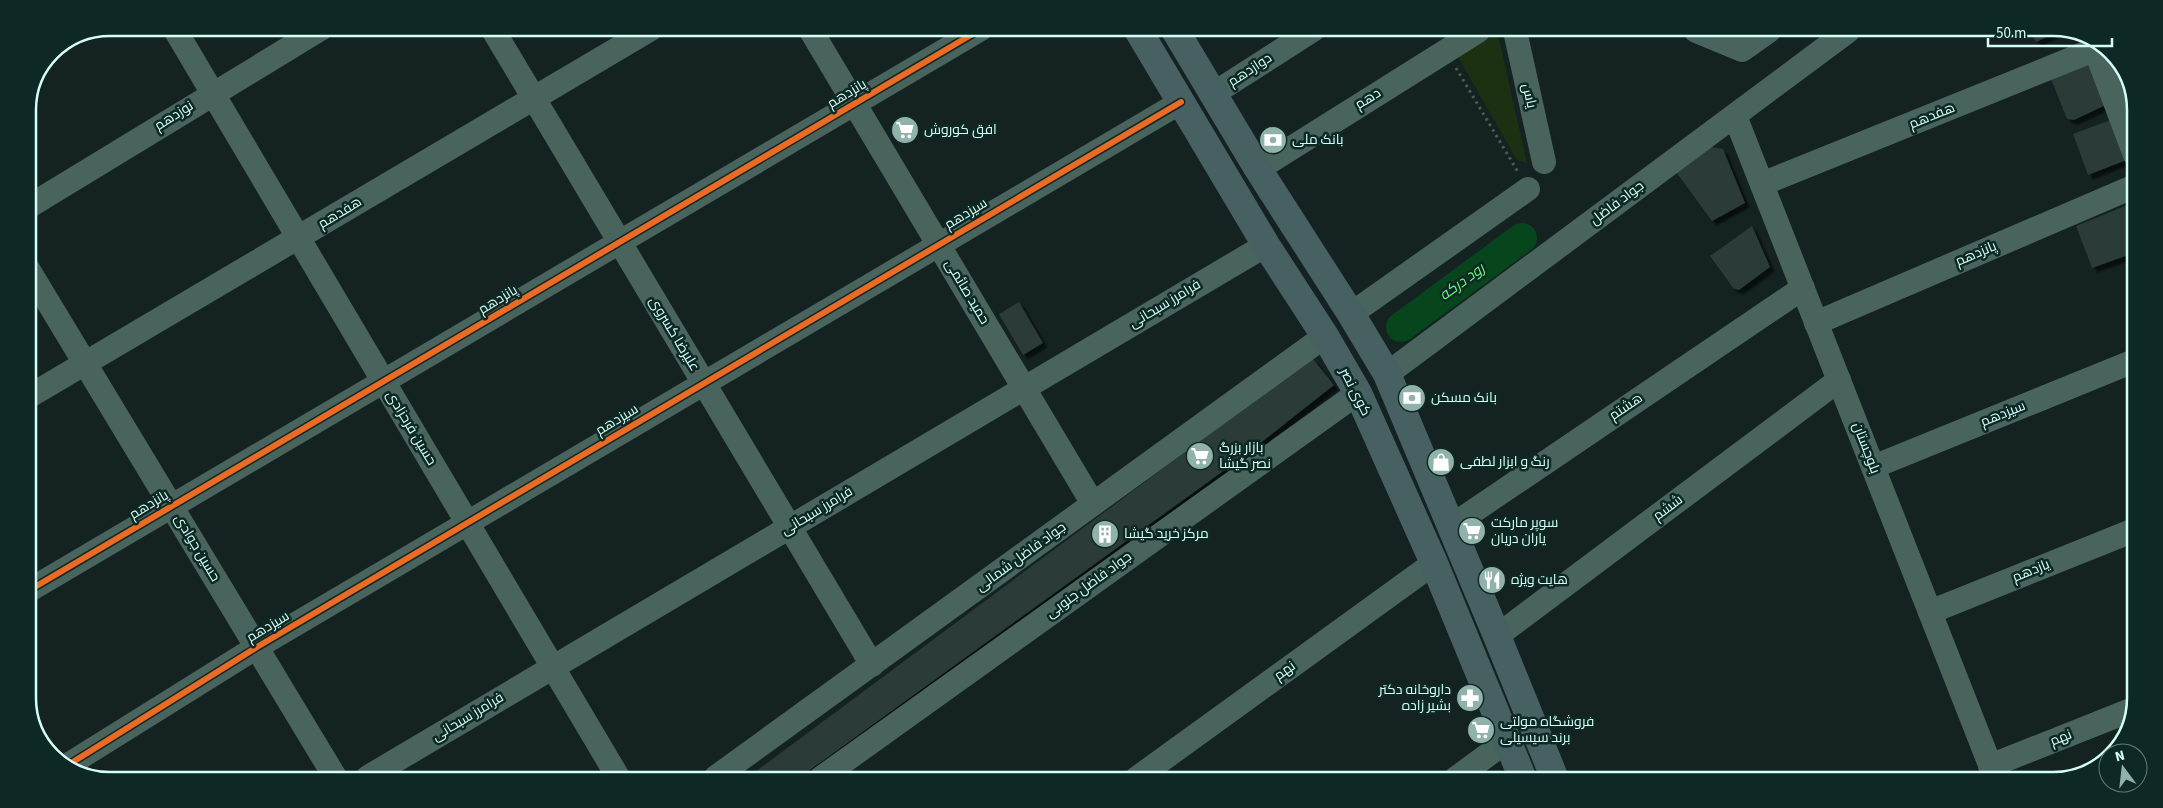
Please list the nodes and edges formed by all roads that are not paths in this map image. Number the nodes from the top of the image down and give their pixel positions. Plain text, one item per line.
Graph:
1 (179, 36) edge
2 (308, 36) edge
3 (497, 36) edge
4 (640, 36) edge
5 (814, 36) edge
6 (971, 36) edge
7 (1142, 36) edge
8 (1179, 36) edge
9 (1304, 36) edge
10 (1469, 36) edge
11 (1515, 36) edge
12 (1708, 36) edge
13 (1762, 36) edge
14 (1843, 36) edge
15 (2092, 48) edge
16 (2098, 53) edge
17 (212, 93) junction
18 (1213, 94) junction
19 (534, 98) junction
20 (1181, 102) junction
21 (855, 104) junction
22 (1735, 116) junction
23 (2127, 133) edge
24 (1544, 162) dead end
25 (1258, 168) junction
26 (1762, 184) junction
27 (1528, 189) road end
28 (2127, 189) edge
29 (36, 202) edge
30 (298, 237) junction
31 (620, 242) junction
32 (939, 245) junction
33 (1266, 245) junction
34 (36, 282) edge
35 (1803, 288) junction
36 (1351, 314) junction
37 (1816, 323) junction
38 (1325, 336) junction
39 (85, 363) junction
40 (2127, 364) edge
41 (1387, 374) junction
42 (1839, 380) junction
43 (384, 382) junction
44 (704, 383) junction
45 (1024, 388) junction
46 (36, 392) edge
47 (1358, 393) junction
48 (1873, 467) junction
49 (1093, 504) junction
50 (172, 506) junction
51 (468, 523) junction
52 (790, 527) junction
53 (1450, 527) junction
54 (2127, 533) edge
55 (1434, 563) junction
56 (36, 587) edge
57 (1930, 612) junction
58 (1497, 636) junction
59 (257, 648) junction
60 (872, 665) junction
61 (553, 667) junction
62 (2125, 713) edge
63 (1508, 740) junction
64 (73, 762) edge
65 (332, 772) edge
66 (376, 772) edge
67 (615, 772) edge
68 (724, 772) edge
69 (829, 772) edge
70 (1145, 772) edge
71 (1465, 772) edge
72 (1521, 772) edge
73 (1552, 772) edge
74 (1993, 772) edge
75 (1995, 772) edge

1 - 17 street, حسین فرحزادی
2 - 17 street, نوزدهم
3 - 19 street, علیرضا کسروی
4 - 19 street, هفدهم
5 - 21 street, حمید صائمی
6 - 21 street, پانزدهم
7 - 20 main road, کوی نصر
8 - 18 main road
9 - 18 street, دوازدهم
10 - 25 street, دهم
11 - 24 street, یاس
12 - 13 street
14 - 22 street, جواد فاضل
15 - 26 street, هفدهم
16 - 23 street
17 - 29 street, نوزدهم
17 - 30 street, حسین فرحزادی
18 - 25 main road
19 - 30 street, هفدهم
19 - 31 street, علیرضا کسروی
20 - 32 street, سیزدهم
20 - 33 main road, کوی نصر
21 - 31 street, پانزدهم
21 - 32 street, حمید صائمی
22 - 26 street, بلوچستان
22 - 41 street, جواد فاضل
25 - 36 main road
26 - 35 street, بلوچستان
27 - 36 street
28 - 37 street, پانزدهم
30 - 39 street, هفدهم
30 - 43 street, حسین فرحزادی
31 - 43 street, پانزدهم
31 - 44 street, علیرضا کسروی
32 - 44 street, سیزدهم
32 - 45 street, حمید صائمی
33 - 38 main road, کوی نصر
33 - 45 street, فرامرز سبحانی
34 - 39 street, حسین جوادی
35 - 37 street, بلوچستان
35 - 53 street, هشتم
36 - 41 main road
37 - 42 street, بلوچستان
38 - 47 main road, کوی نصر
38 - 49 street, جواد فاضل شمالی
39 - 46 street, هفدهم
39 - 50 street, حسین جوادی
40 - 48 street, سیزدهم
41 - 53 main road
42 - 48 street, بلوچستان
42 - 58 street, ششم
43 - 50 street, پانزدهم
43 - 51 street, حسین فرحزادی
44 - 51 street, سیزدهم
44 - 52 street, علیرضا کسروی
45 - 49 street, حمید صائمی
45 - 52 street, فرامرز سبحانی
47 - 55 main road, کوی نصر
47 - 69 street, جواد فاضل جنوبی
48 - 57 street, بلوچستان
49 - 60 street, جواد فاضل شمالی
50 - 56 street, پانزدهم
50 - 59 street, حسین جوادی
51 - 59 street, سیزدهم
51 - 61 street, حسین فرحزادی
52 - 60 street, علیرضا کسروی
52 - 61 street, فرامرز سبحانی
53 - 58 main road
54 - 57 street, یازدهم
55 - 63 main road, کوی نصر
55 - 70 street, نهم
57 - 74 street, بلوچستان
58 - 73 main road
59 - 64 street, سیزدهم
59 - 65 street, حسین جوادی
60 - 68 street, جواد فاضل شمالی
61 - 66 street, فرامرز سبحانی
61 - 67 street, حسین فرحزادی
62 - 75 street, نهم
63 - 71 street
63 - 72 main road, کوی نصر

